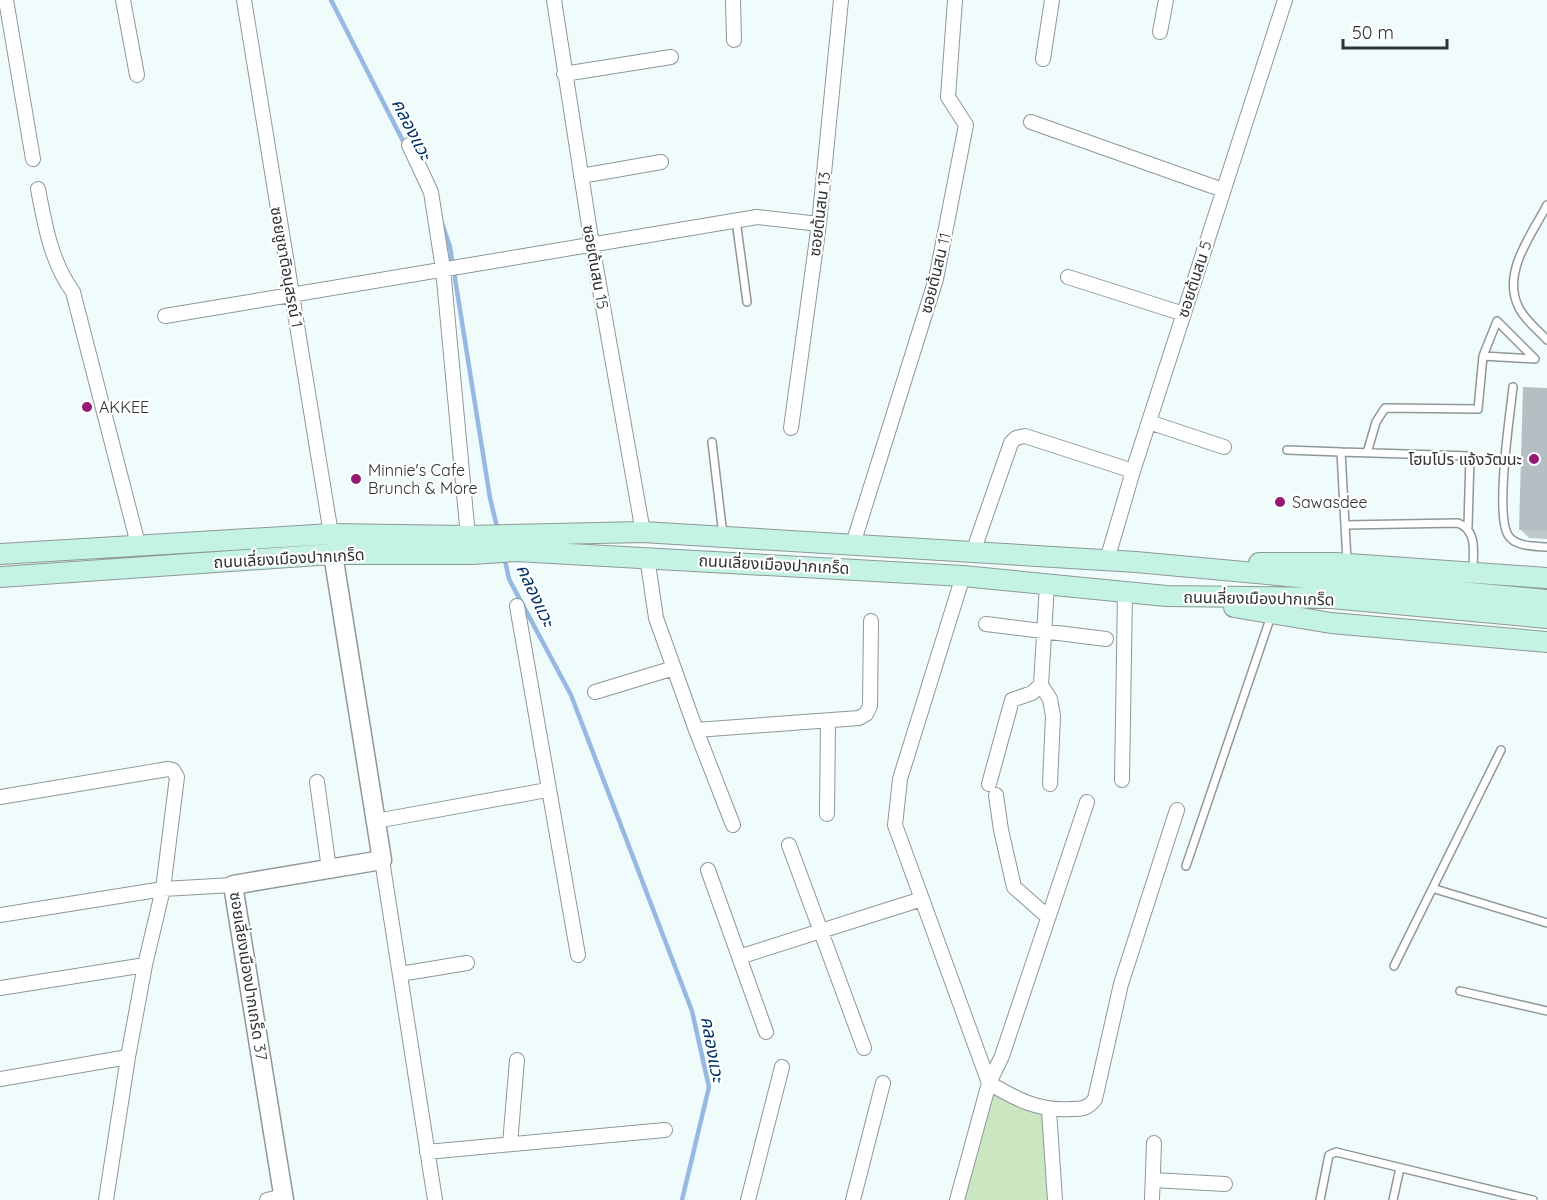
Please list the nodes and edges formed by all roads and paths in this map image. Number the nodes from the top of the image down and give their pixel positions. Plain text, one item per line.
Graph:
1 (6, 0) edge
2 (123, 0) edge
3 (244, 0) edge
4 (554, 0) edge
5 (733, 0) edge
6 (841, 0) edge
7 (955, 0) edge
8 (1052, 0) edge
9 (1166, 0) edge
10 (1285, 0) edge
11 (1160, 32) dead end
12 (734, 40) dead end
13 (671, 57) dead end
14 (1043, 59) dead end
15 (564, 74) junction
16 (137, 75) dead end
17 (1031, 122) dead end
18 (410, 145) dead end
19 (33, 159) dead end
20 (661, 162) dead end
21 (581, 177) junction
22 (38, 189) dead end
23 (1223, 190) junction
24 (1547, 205) edge
25 (736, 220) junction
26 (819, 224) junction
27 (592, 245) junction
28 (445, 268) junction
29 (1068, 277) dead end
30 (292, 294) junction
31 (747, 302) dead end
32 (1184, 314) junction
33 (165, 316) dead end
34 (1547, 340) edge
35 (1483, 356) junction
36 (1513, 387) dead end
37 (1149, 422) junction
38 (790, 428) dead end
39 (712, 442) dead end
40 (1224, 447) dead end
41 (1287, 450) dead end
42 (1341, 452) junction
43 (1367, 453) junction
44 (1133, 471) junction
45 (1345, 525) junction
46 (1468, 527) junction
47 (643, 532) junction
48 (331, 534) junction
49 (723, 537) junction
50 (470, 542) junction
51 (514, 542) junction
52 (138, 544) junction
53 (853, 544) junction
54 (1547, 547) edge
55 (973, 552) junction
56 (0, 554) edge
57 (333, 554) junction
58 (647, 557) junction
59 (1107, 560) junction
60 (1136, 562) junction
61 (1347, 564) junction
62 (1473, 573) junction
63 (963, 576) junction
64 (0, 577) edge
65 (1547, 578) edge
66 (1047, 585) junction
67 (1125, 593) junction
68 (1166, 596) junction
69 (1547, 600) edge
70 (517, 606) dead end
71 (1507, 606) junction
72 (1272, 613) junction
73 (1547, 618) edge
74 (871, 621) dead end
75 (986, 624) dead end
76 (1044, 631) junction
77 (1106, 639) dead end
78 (1547, 642) edge
79 (674, 668) junction
80 (1041, 685) junction
81 (596, 692) dead end
82 (828, 722) junction
83 (696, 730) junction
84 (1501, 750) dead end
85 (1122, 780) dead end
86 (317, 782) dead end
87 (1050, 784) dead end
88 (547, 790) junction
89 (0, 797) edge
90 (1087, 802) dead end
91 (1177, 810) dead end
92 (827, 814) dead end
93 (376, 821) junction
94 (734, 825) dead end
95 (789, 845) dead end
96 (382, 860) junction
97 (1186, 866) dead end
98 (329, 869) junction
99 (708, 870) dead end
100 (233, 885) junction
101 (163, 889) junction
102 (1435, 889) junction
103 (922, 899) junction
104 (0, 915) edge
105 (1048, 917) junction
106 (1547, 923) edge
107 (821, 931) junction
108 (578, 955) dead end
109 (739, 957) junction
110 (467, 963) dead end
111 (144, 965) junction
112 (1394, 966) dead end
113 (400, 974) junction
114 (0, 988) edge
115 (1460, 992) dead end
116 (1547, 1011) edge
117 (766, 1032) dead end
118 (864, 1048) dead end
119 (128, 1057) junction
120 (518, 1060) dead end
121 (782, 1068) dead end
122 (0, 1079) edge
123 (884, 1083) dead end
124 (989, 1083) junction
125 (1049, 1110) junction
126 (665, 1130) dead end
127 (1154, 1143) dead end
128 (510, 1144) junction
129 (428, 1152) junction
130 (1400, 1168) junction
131 (1153, 1180) junction
132 (1225, 1184) dead end
133 (278, 1199) edge
134 (106, 1200) edge
135 (435, 1200) edge
136 (748, 1200) edge
137 (853, 1200) edge
138 (957, 1200) edge
139 (1054, 1200) edge
140 (1152, 1200) edge
141 (1320, 1200) edge
142 (1393, 1200) edge
143 (1533, 1200) edge

1 - 19 street
2 - 16 street
3 - 30 street, ซอยชูชาติอนุสรณ์ 1
4 - 15 street, ซอยต้นสน 15
5 - 12 street
6 - 26 street, ซอยต้นสน 13
7 - 53 street, ซอยต้นสน 11
8 - 14 street
9 - 11 street
10 - 23 street, ซอยต้นสน 5
13 - 15 street
15 - 21 street, ซอยต้นสน 15
17 - 23 street
18 - 28 street
20 - 21 street
21 - 27 street, ซอยต้นสน 15
22 - 52 street
23 - 32 street, ซอยต้นสน 5
24 - 34 lane
25 - 26 street
25 - 27 street
25 - 31 lane
26 - 38 street, ซอยต้นสน 13
27 - 28 street
27 - 47 street, ซอยต้นสน 15
28 - 30 street
28 - 50 street
29 - 32 street
30 - 33 street
30 - 48 street, ซอยชูชาติอนุสรณ์ 1
32 - 37 street, ซอยต้นสน 5
35 - 35 lane
35 - 43 lane
36 - 54 lane
37 - 40 street
37 - 44 street, ซอยต้นสน 5
39 - 49 lane
41 - 42 lane
42 - 43 lane
42 - 45 lane
43 - 46 lane
44 - 55 street
44 - 59 street, ซอยต้นสน 5
45 - 46 lane
45 - 61 lane
46 - 62 lane
47 - 49 main road, ถนนเลี่ยงเมืองปากเกร็ด
47 - 51 main road, ถนนเลี่ยงเมืองปากเกร็ด
48 - 50 main road, ถนนเลี่ยงเมืองปากเกร็ด
48 - 52 main road, ถนนเลี่ยงเมืองปากเกร็ด
49 - 53 main road, ถนนเลี่ยงเมืองปากเกร็ด
50 - 51 main road, ถนนเลี่ยงเมืองปากเกร็ด
50 - 57 main road, ถนนเลี่ยงเมืองปากเกร็ด
51 - 58 main road, ถนนเลี่ยงเมืองปากเกร็ด
52 - 56 main road, ถนนเลี่ยงเมืองปากเกร็ด
53 - 55 main road, ถนนเลี่ยงเมืองปากเกร็ด
55 - 59 main road, ถนนเลี่ยงเมืองปากเกร็ด
57 - 64 main road, ถนนเลี่ยงเมืองปากเกร็ด
57 - 93 street
58 - 63 main road, ถนนเลี่ยงเมืองปากเกร็ด
58 - 79 street
59 - 60 main road, ถนนเลี่ยงเมืองปากเกร็ด
60 - 61 main road
60 - 71 main road, ถนนเลี่ยงเมืองปากเกร็ด
61 - 62 main road
62 - 65 main road
63 - 66 main road, ถนนเลี่ยงเมืองปากเกร็ด
63 - 103 street
66 - 67 main road, ถนนเลี่ยงเมืองปากเกร็ด
66 - 76 street
67 - 68 main road, ถนนเลี่ยงเมืองปากเกร็ด
67 - 85 street
68 - 71 main road, ถนนเลี่ยงเมืองปากเกร็ด
68 - 72 main road
69 - 71 main road, ถนนเลี่ยงเมืองปากเกร็ด
70 - 88 street
71 - 73 main road, ถนนเลี่ยงเมืองปากเกร็ด
72 - 78 main road
72 - 97 lane
74 - 82 street
75 - 76 street
76 - 77 street
76 - 80 street
79 - 81 street
79 - 83 street
80 - 87 street
80 - 105 street
82 - 83 street
82 - 92 street
83 - 94 street
84 - 102 lane
86 - 98 street
88 - 93 street
88 - 108 street
89 - 101 street
90 - 105 street
91 - 125 street
93 - 96 street
95 - 107 street
96 - 98 street, ซอยเลี่ยงเมืองปากเกร็ด 37
96 - 113 street
98 - 100 street, ซอยเลี่ยงเมืองปากเกร็ด 37
99 - 109 street
100 - 101 street
100 - 133 street, ซอยเลี่ยงเมืองปากเกร็ด 37
101 - 104 street
101 - 111 street
102 - 106 lane
102 - 112 lane
103 - 107 street
103 - 124 street
105 - 124 street
107 - 109 street
107 - 118 street
109 - 117 street
110 - 113 street
111 - 114 street
111 - 119 street
113 - 129 street
115 - 116 lane
119 - 122 street
119 - 134 street
120 - 128 street
121 - 136 street
123 - 137 street
124 - 125 street
124 - 138 street
125 - 139 street
126 - 128 street
127 - 131 street
128 - 129 street
129 - 135 street
130 - 141 lane
130 - 142 lane
130 - 143 lane
131 - 132 street
131 - 140 street

